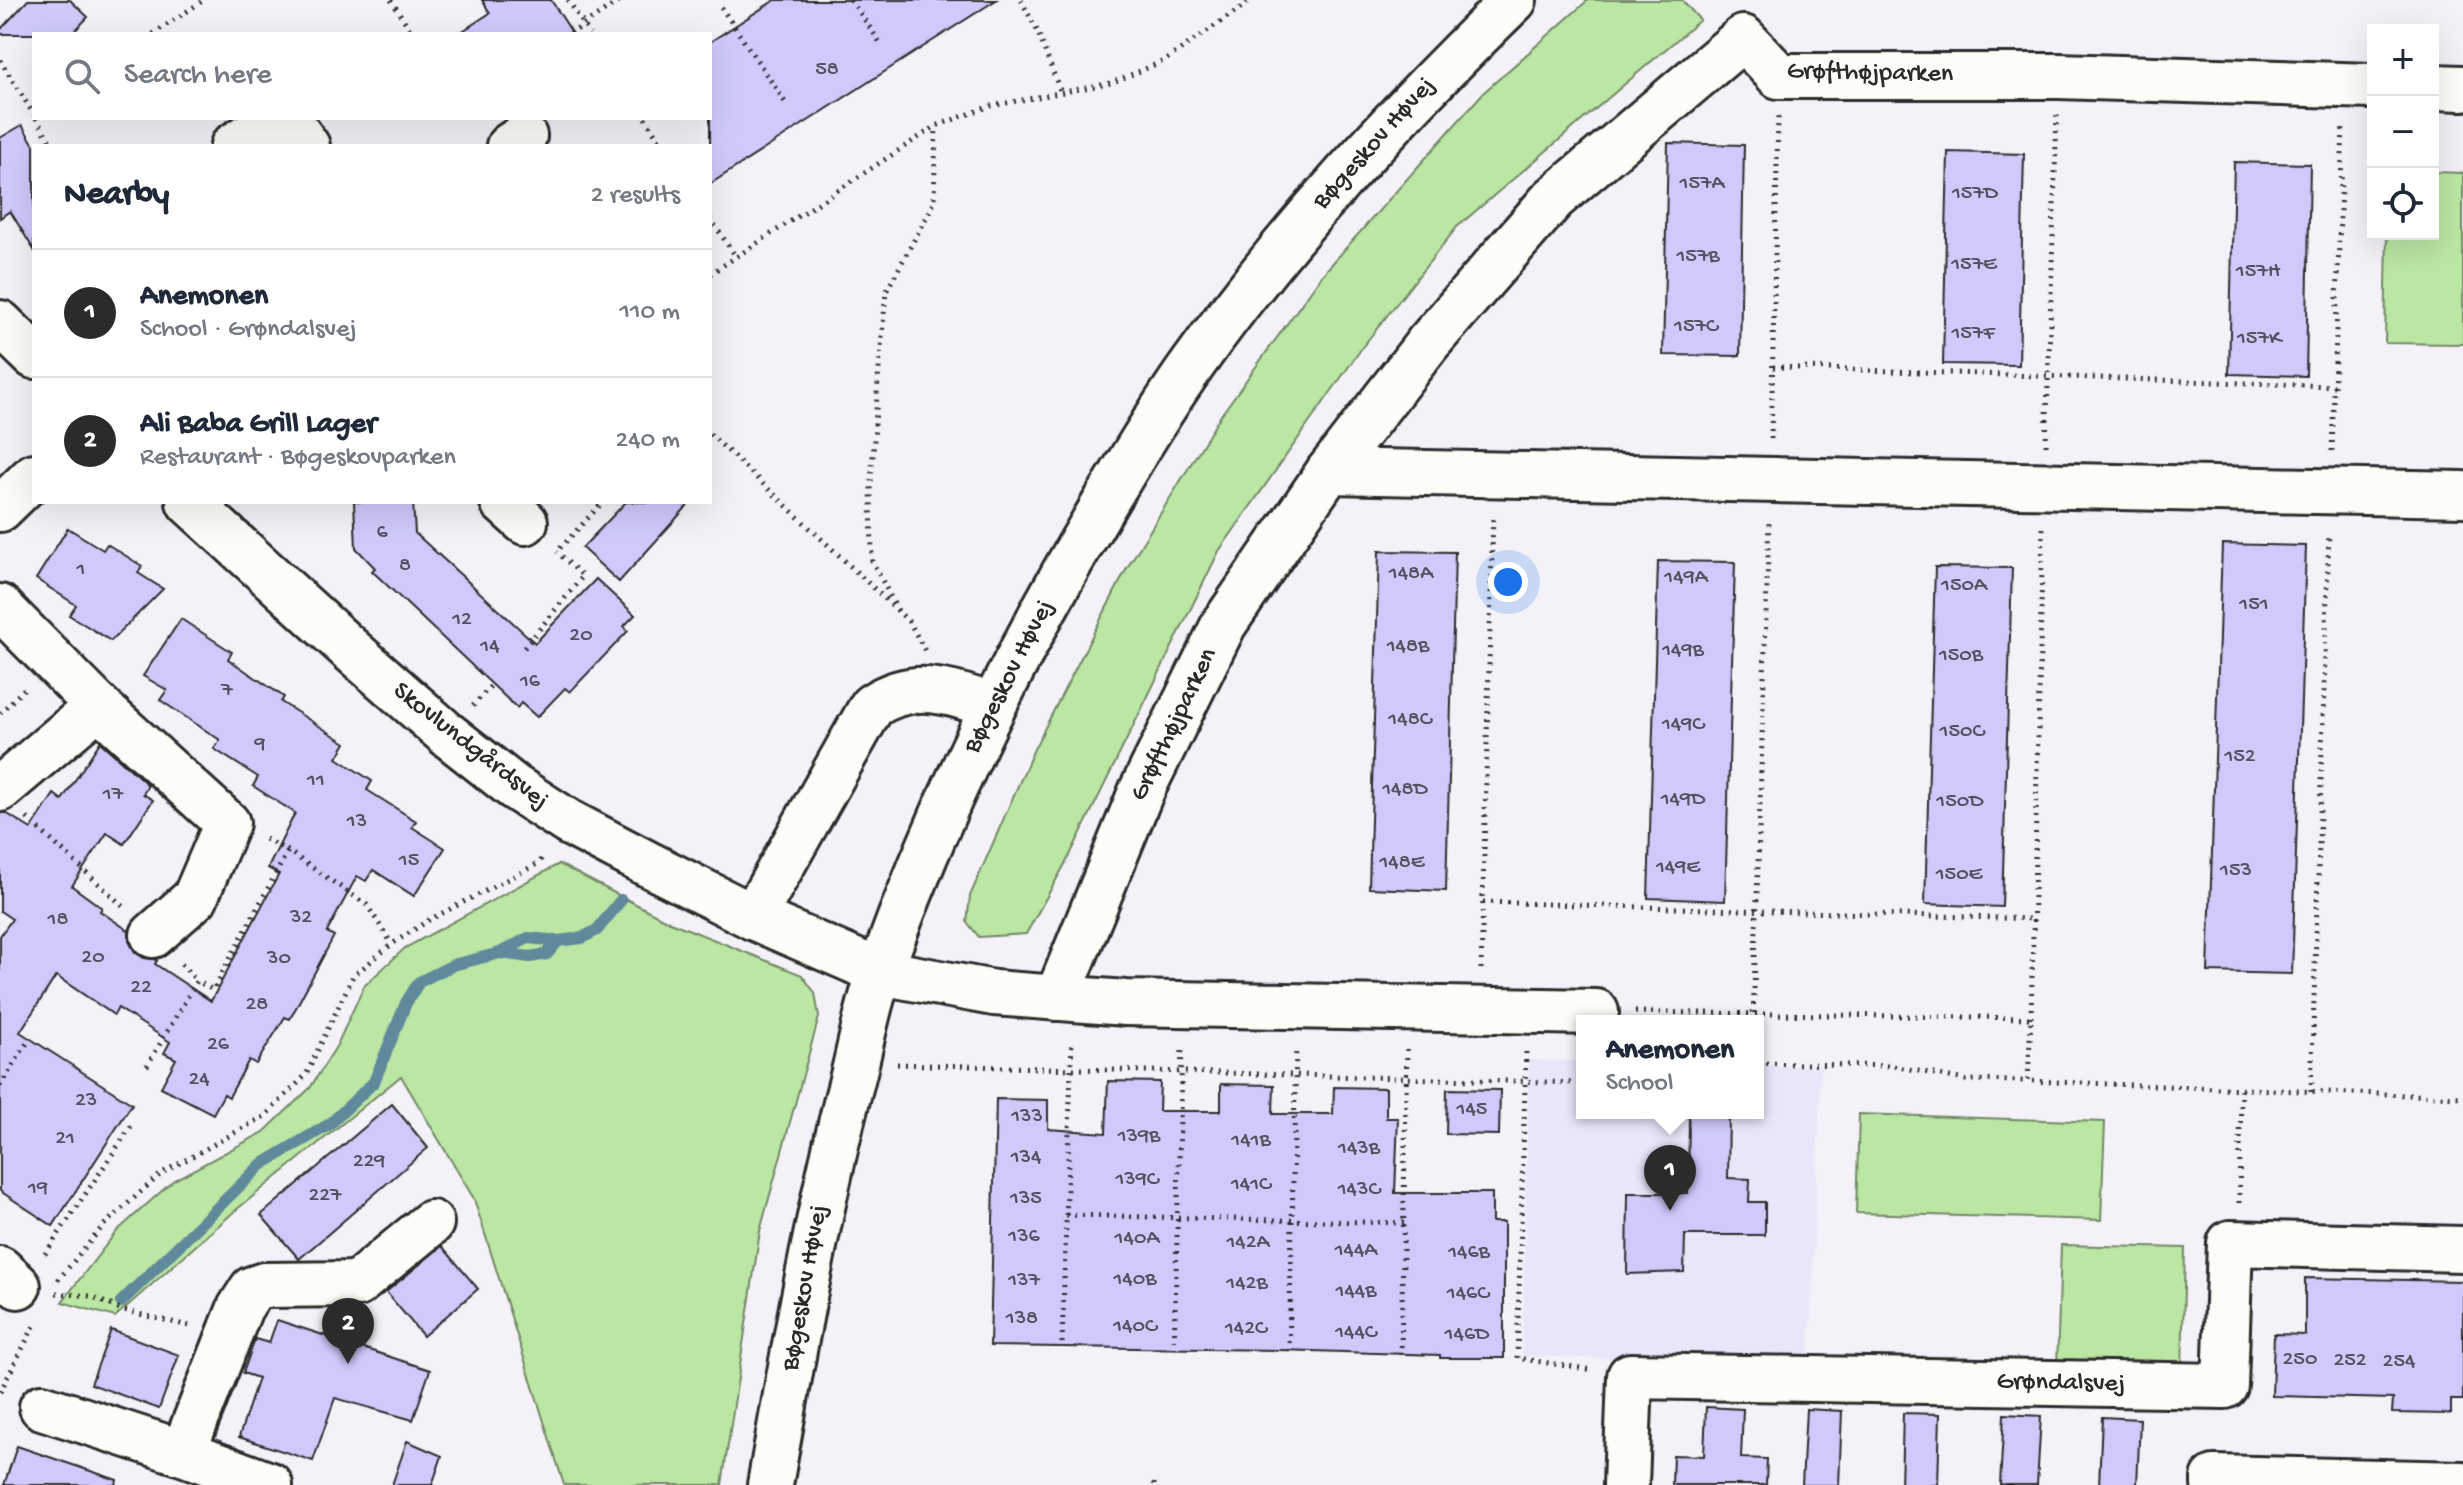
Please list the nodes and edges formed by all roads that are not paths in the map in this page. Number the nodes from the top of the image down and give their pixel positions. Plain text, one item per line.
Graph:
1 (1514, 0) edge
2 (2367, 86) edge
3 (2439, 87) edge
4 (2463, 88) edge
5 (274, 120) edge
6 (288, 120) edge
7 (236, 144) edge
8 (306, 144) edge
9 (0, 323) edge
10 (32, 354) edge
11 (1329, 471) junction
12 (32, 478) edge
13 (2463, 494) edge
14 (191, 504) edge
15 (0, 509) edge
16 (0, 607) edge
17 (98, 706) junction
18 (993, 706) junction
19 (11, 801) edge
20 (753, 917) junction
21 (153, 935) road end
22 (880, 972) junction
23 (1065, 999) junction
24 (1596, 1012) road end
25 (431, 1223) dead end
26 (2463, 1249) edge
27 (42, 1407) dead end
28 (183, 1453) junction
29 (2463, 1484) edge
30 (270, 1485) edge
31 (770, 1485) edge
32 (1626, 1485) edge
33 (2214, 1485) edge

1 - 18 street, Bøgeskov Høvej
2 - 11 street, Grøfthøjparken
3 - 4 street
5 - 7 street
6 - 8 street
9 - 10 street
11 - 13 street
11 - 23 street, Grøfthøjparken
12 - 15 street
14 - 20 street, Skovlundgårdsvej
16 - 17 street
17 - 19 street
17 - 21 street
18 - 20 street
18 - 22 street, Bøgeskov Høvej
20 - 22 street, Skovlundgårdsvej
22 - 23 street
22 - 31 street, Bøgeskov Høvej
23 - 24 street
25 - 28 street
26 - 32 street, Grøndalsvej
27 - 28 street
28 - 30 street
29 - 33 street

